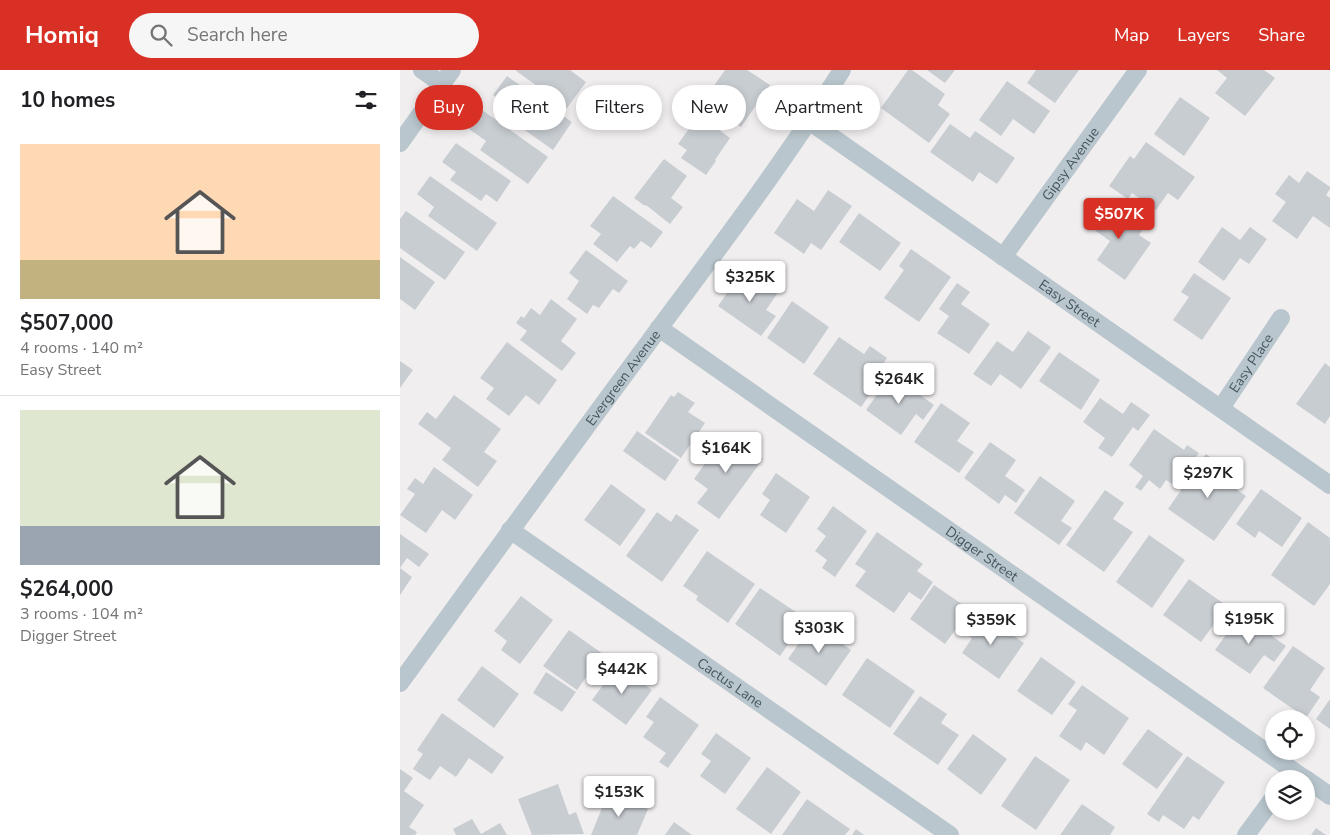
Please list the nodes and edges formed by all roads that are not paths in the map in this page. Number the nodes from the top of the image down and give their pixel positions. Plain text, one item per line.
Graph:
1 (422, 70) edge
2 (452, 70) edge
3 (842, 70) edge
4 (1138, 70) edge
5 (442, 84) junction
6 (832, 85) edge
7 (803, 130) edge
8 (822, 130) edge
9 (400, 143) edge
10 (1003, 257) junction
11 (1281, 318) dead end
12 (659, 328) junction
13 (1221, 408) junction
14 (1330, 484) edge
15 (510, 530) junction
16 (400, 683) edge
17 (1288, 770) edge
18 (1315, 787) edge
19 (1330, 796) edge
20 (1265, 809) edge
21 (950, 835) edge
22 (1246, 835) edge

1 - 5 street
2 - 5 street
3 - 6 street, Evergreen Avenue
4 - 10 street, Gipsy Avenue
5 - 9 street
7 - 12 street, Evergreen Avenue
8 - 10 street, Easy Street
10 - 13 street, Easy Street
11 - 13 street, Easy Place
12 - 15 street, Evergreen Avenue
12 - 17 street, Digger Street
13 - 14 street, Easy Street
15 - 16 street, Evergreen Avenue
15 - 21 street, Cactus Lane
18 - 19 street, Digger Street
20 - 22 street

